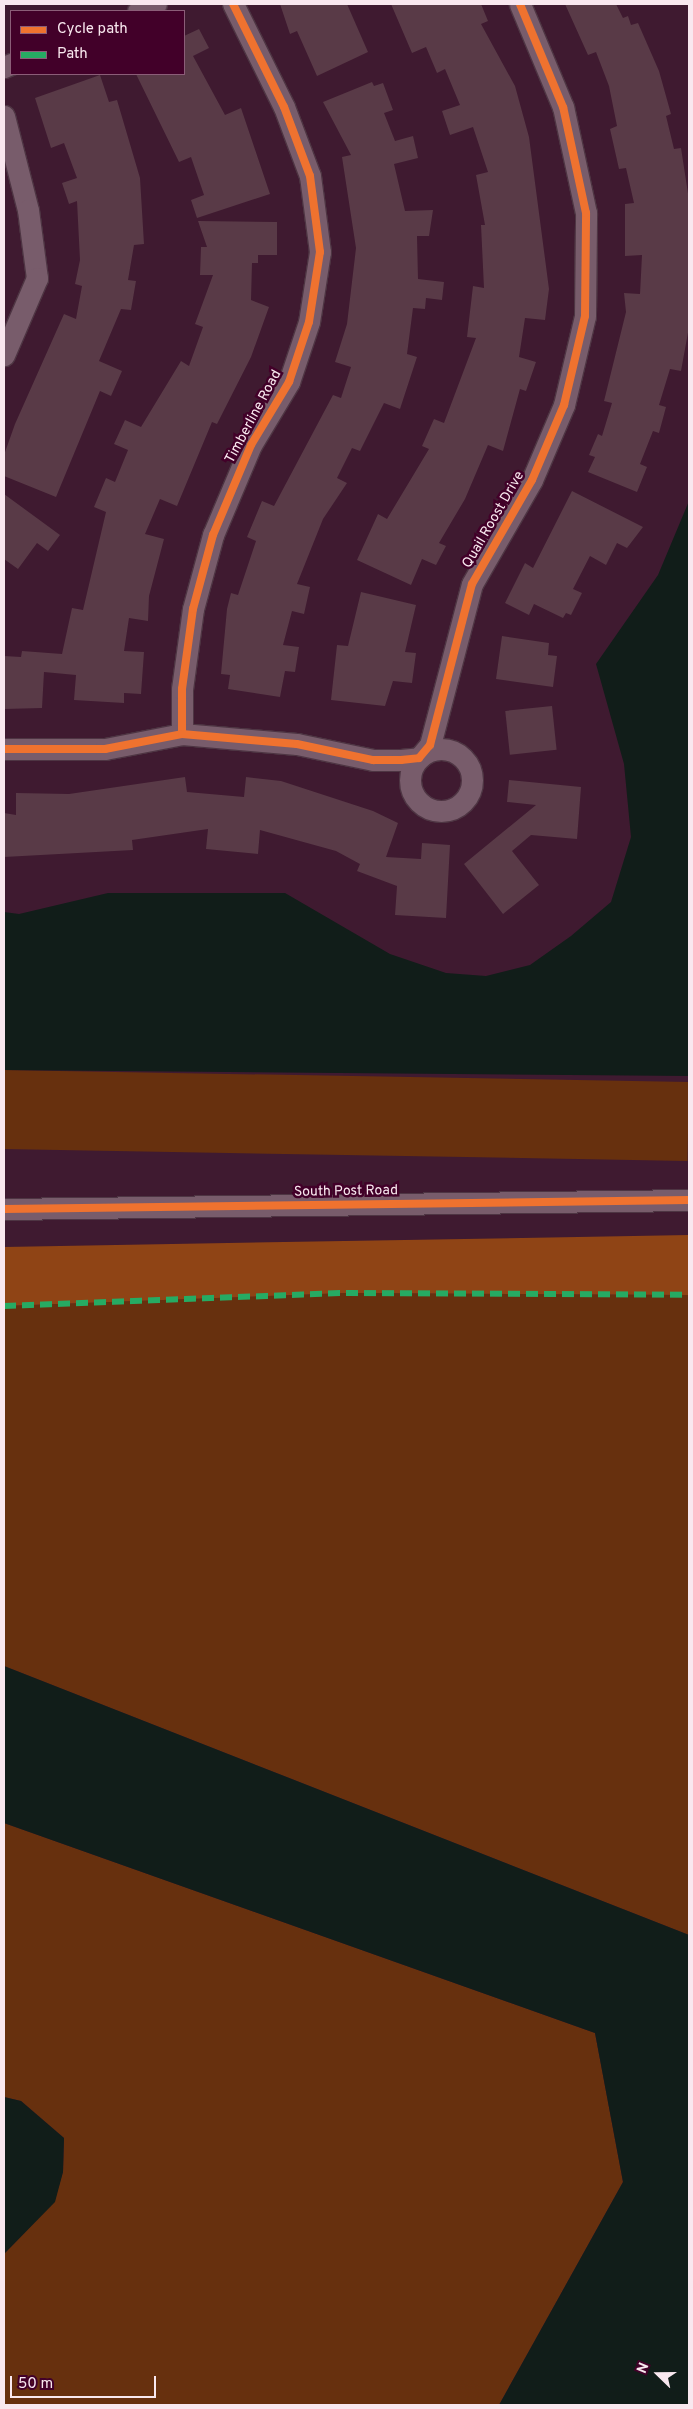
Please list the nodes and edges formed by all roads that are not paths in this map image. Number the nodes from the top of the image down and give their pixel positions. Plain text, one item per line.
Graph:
1 (156, 4) edge
2 (233, 4) edge
3 (520, 4) edge
4 (141, 10) edge
5 (4, 116) edge
6 (4, 355) edge
7 (182, 734) junction
8 (4, 750) edge
9 (689, 1200) edge
10 (4, 1209) edge

1 - 4 street
2 - 7 street, Timberline Road
3 - 7 street, Quail Roost Drive
5 - 6 street
7 - 8 street, Quail Roost Drive
9 - 10 street, South Post Road

